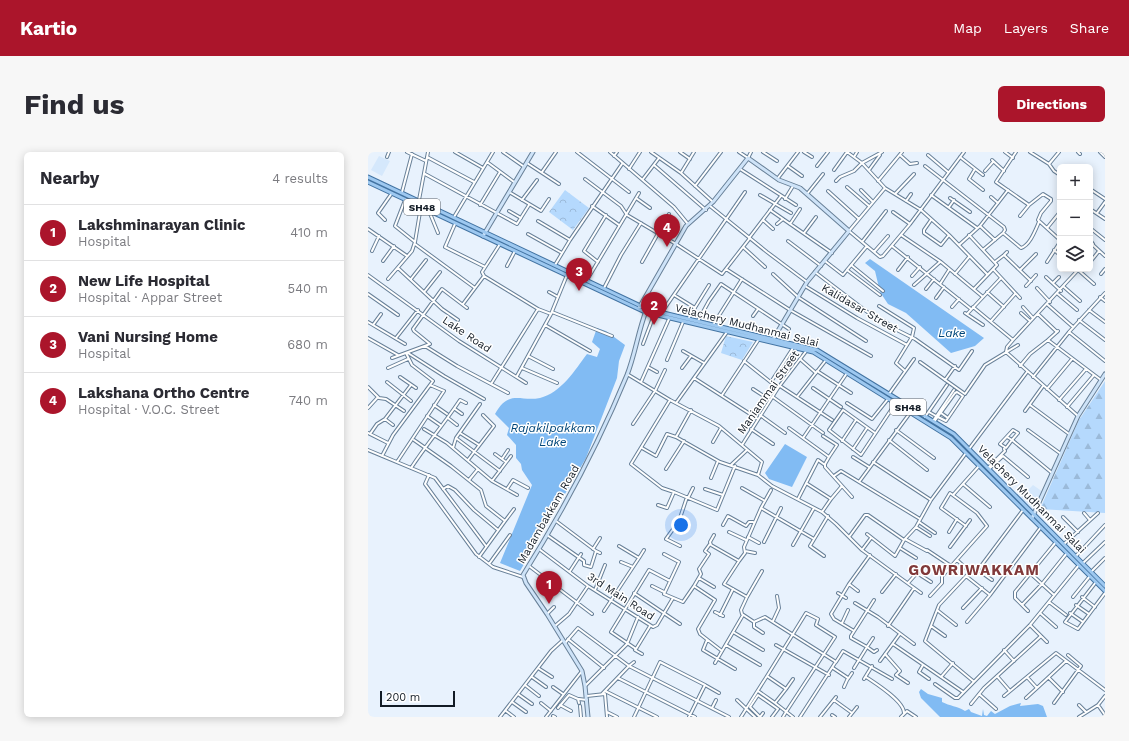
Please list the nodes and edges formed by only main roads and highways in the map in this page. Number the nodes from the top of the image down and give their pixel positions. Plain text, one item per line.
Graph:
1 (368, 177) edge
2 (368, 182) edge
3 (484, 234) junction
4 (639, 307) junction
5 (646, 310) junction
6 (888, 397) junction
7 (969, 449) junction
8 (966, 453) junction
9 (1105, 586) edge
10 (1105, 592) edge

1 - 3 main road, Velachery Mudhanmai Salai / SH48
2 - 3 main road, Velachery Mudhanmai Salai / SH48
3 - 4 main road, Velachery Mudhanmai Salai / SH48
3 - 4 main road, Velachery Mudhanmai Salai / SH48
4 - 5 main road, Velachery Mudhanmai Salai / SH48
5 - 6 main road, Velachery Mudhanmai Salai / SH48
5 - 6 main road, Velachery Mudhanmai Salai / SH48
6 - 7 main road, Velachery Mudhanmai Salai / SH48
6 - 8 main road, Velachery Mudhanmai Salai / SH48
7 - 8 main road
7 - 9 main road, Velachery Mudhanmai Salai / SH48
8 - 10 main road, Velachery Mudhanmai Salai / SH48

